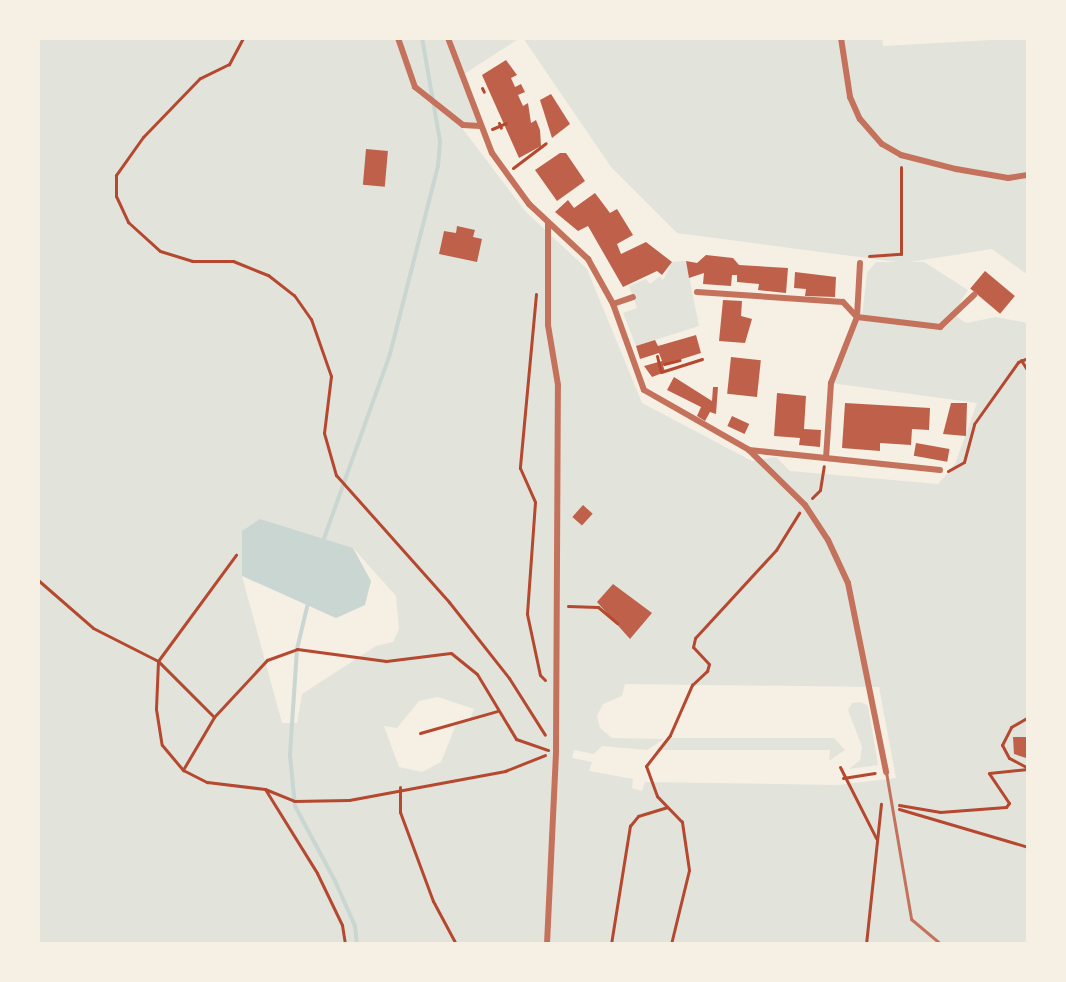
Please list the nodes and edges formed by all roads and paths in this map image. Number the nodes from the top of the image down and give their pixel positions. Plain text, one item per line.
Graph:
1 (243, 38) edge
2 (398, 38) edge
3 (448, 38) edge
4 (841, 38) edge
5 (502, 124) dead end
6 (480, 126) junction
7 (491, 130) dead end
8 (546, 143) dead end
9 (901, 155) junction
10 (510, 171) dead end
11 (1028, 175) edge
12 (548, 224) junction
13 (860, 263) joint
14 (547, 283) junction
15 (697, 292) dead end
16 (974, 295) dead end
17 (633, 297) dead end
18 (613, 304) junction
19 (857, 317) junction
20 (657, 356) dead end
21 (1028, 358) edge
22 (702, 359) dead end
23 (1021, 360) junction
24 (678, 363) junction
25 (664, 364) dead end
26 (1028, 371) edge
27 (749, 450) junction
28 (826, 458) junction
29 (940, 470) joint
30 (805, 505) junction
31 (236, 555) dead end
32 (38, 580) edge
33 (557, 607) junction
34 (617, 623) dead end
35 (158, 661) junction
36 (556, 688) junction
37 (497, 711) junction
38 (214, 717) junction
39 (1028, 717) edge
40 (420, 733) dead end
41 (556, 751) junction
42 (840, 767) dead end
43 (1028, 769) edge
44 (183, 770) junction
45 (886, 772) junction
46 (843, 778) junction
47 (400, 787) junction
48 (265, 789) junction
49 (882, 799) dead end
50 (895, 806) junction
51 (667, 807) junction
52 (877, 840) junction
53 (1028, 847) edge
54 (345, 944) edge
55 (456, 944) edge
56 (547, 944) edge
57 (611, 944) edge
58 (671, 944) edge
59 (866, 944) edge
60 (941, 944) edge

1 - 41 path
2 - 6 street
3 - 6 street
4 - 9 street
5 - 7 path
6 - 12 street
8 - 10 path
9 - 11 street
9 - 13 path
12 - 14 street
12 - 18 street
13 - 19 street
14 - 33 street
14 - 36 path
15 - 19 street
16 - 19 street
17 - 18 street
18 - 27 street
19 - 28 street
20 - 24 path
21 - 23 path
22 - 24 path
23 - 26 path
23 - 29 path
24 - 25 path
27 - 28 street
27 - 30 street
28 - 29 street
28 - 30 path
30 - 45 street
30 - 51 path
31 - 35 path
32 - 35 path
33 - 34 path
33 - 36 street
35 - 38 path
35 - 44 path
36 - 41 street
37 - 38 path
37 - 40 path
37 - 41 path
38 - 44 path
39 - 43 path
41 - 47 path
41 - 56 street
42 - 46 path
43 - 50 path
44 - 48 path
45 - 46 path
45 - 50 lane
46 - 52 path
47 - 48 path
47 - 55 path
48 - 54 path
49 - 52 path
50 - 53 path
50 - 60 lane
51 - 57 path
51 - 58 path
52 - 59 path

